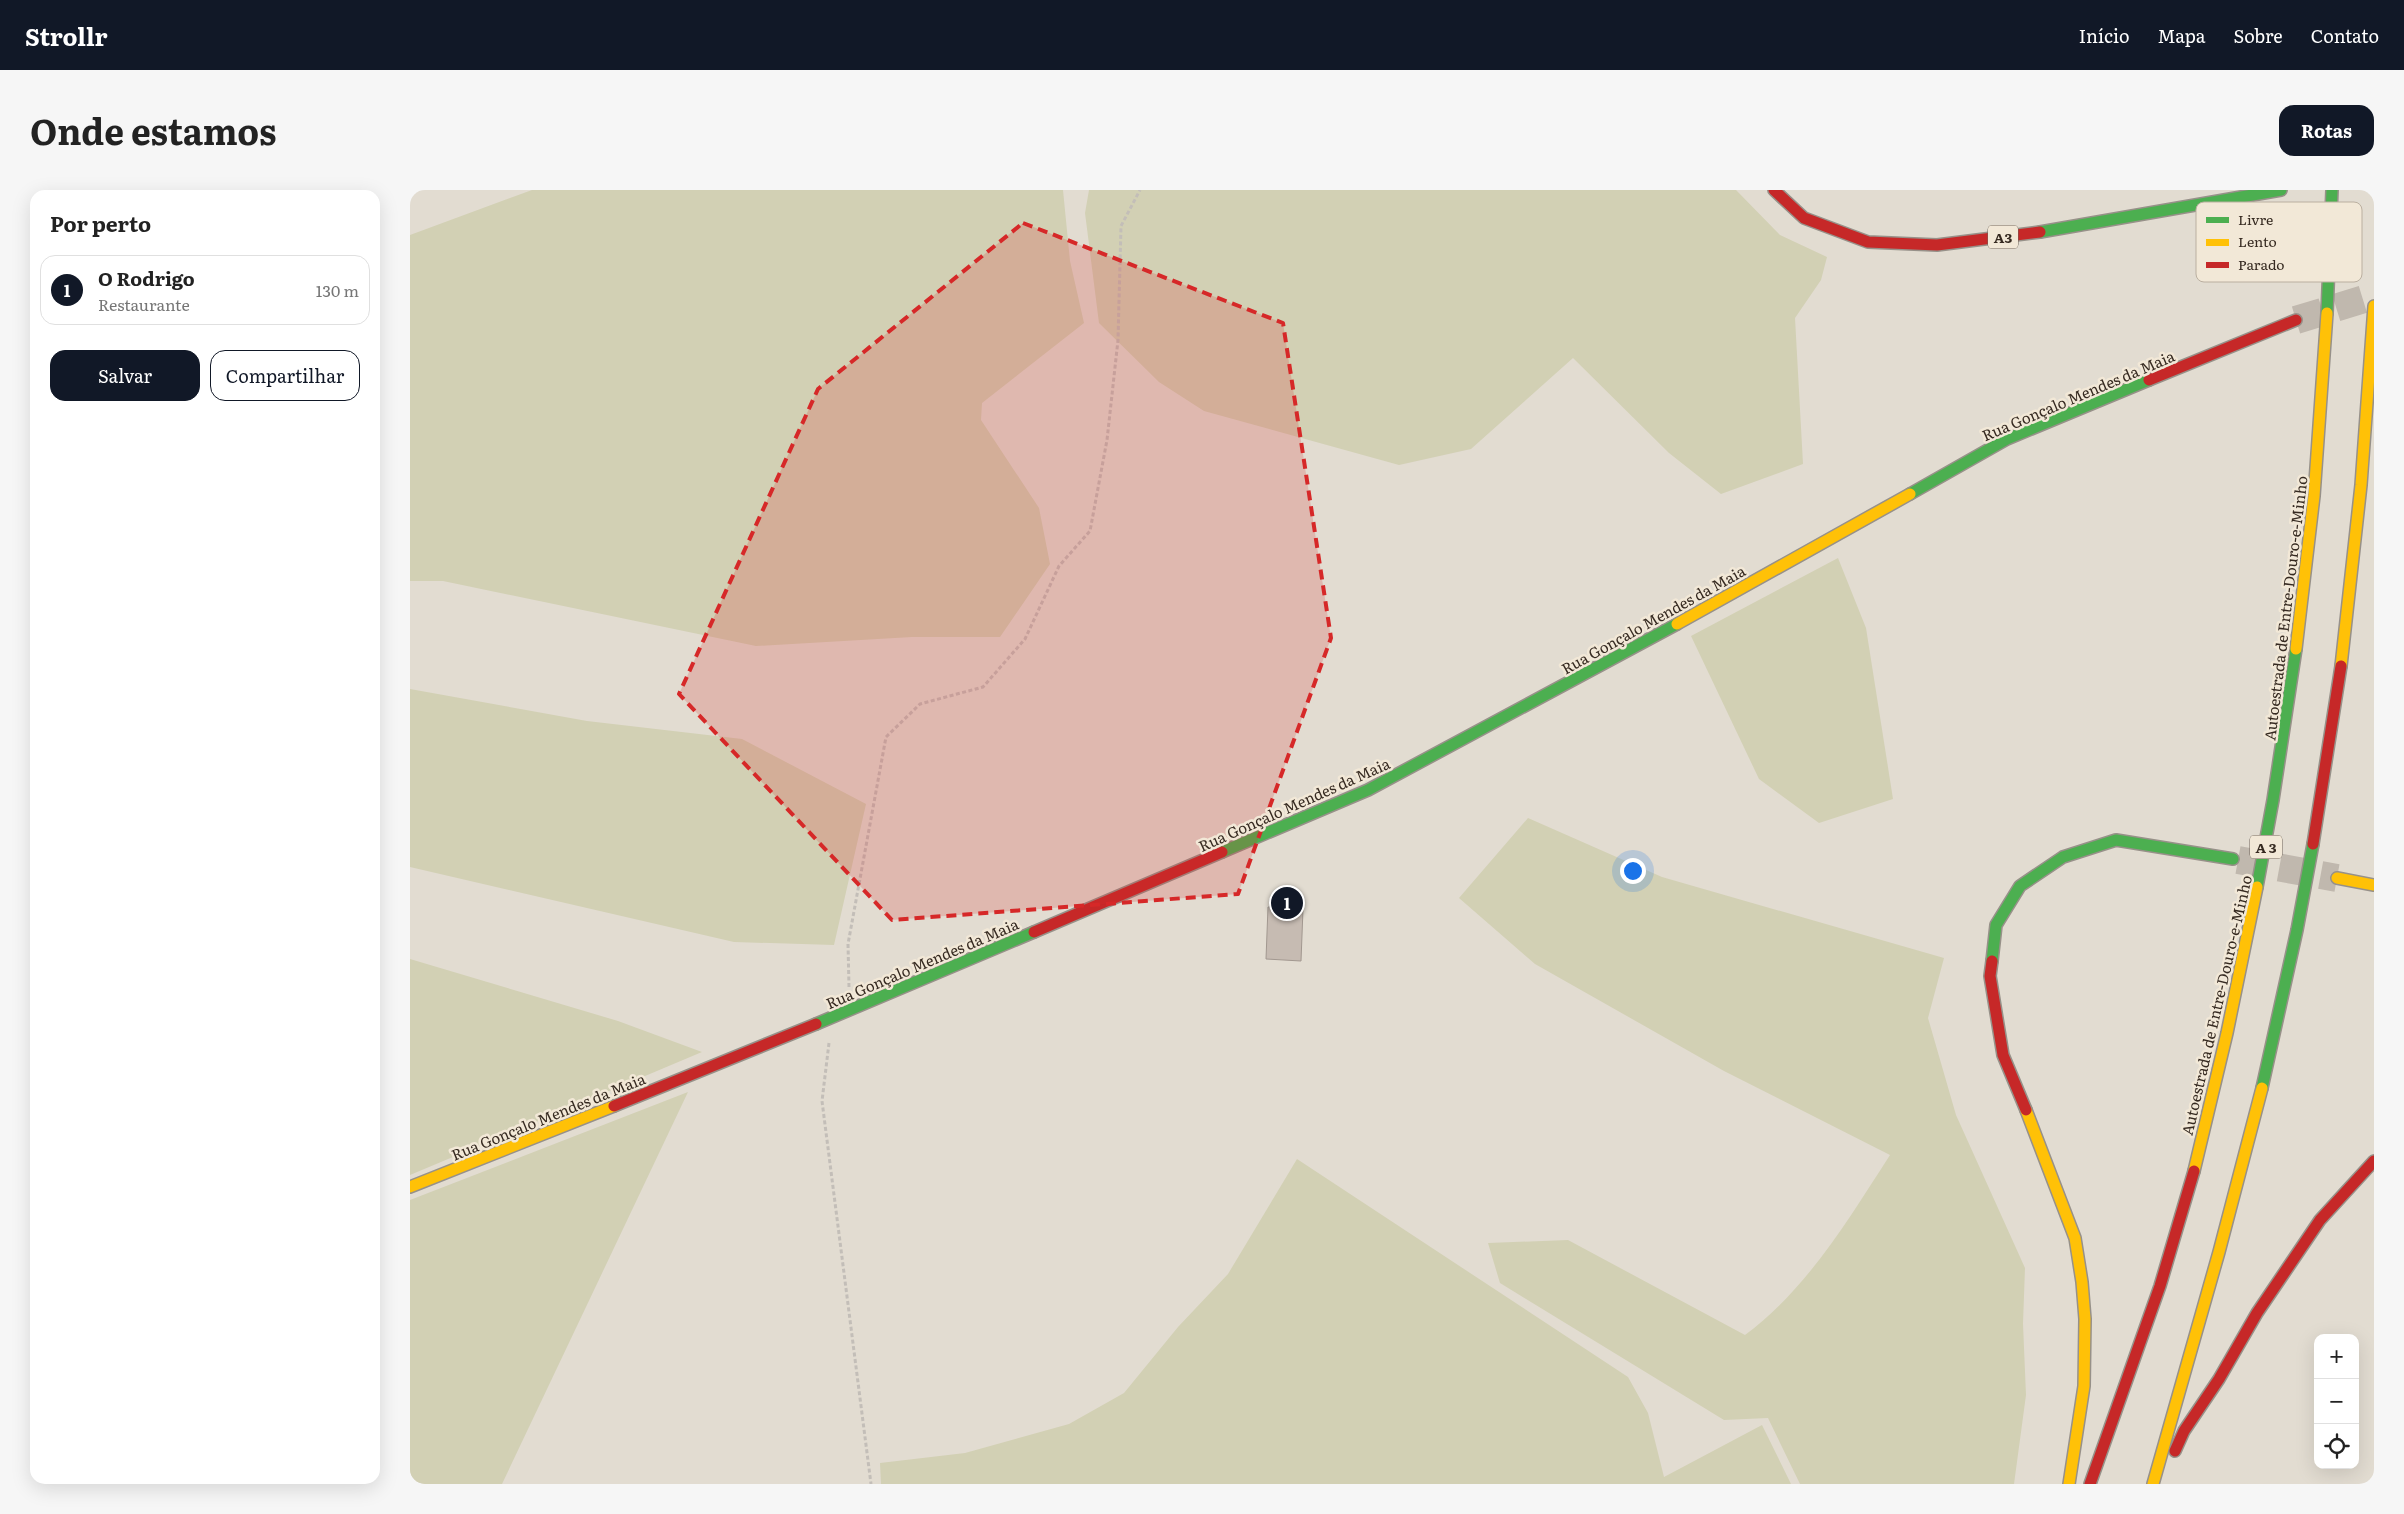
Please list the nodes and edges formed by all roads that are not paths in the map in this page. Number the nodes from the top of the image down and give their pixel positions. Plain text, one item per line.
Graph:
1 (1774, 190) edge
2 (2282, 190) edge
3 (2212, 202) edge
4 (2196, 205) edge
5 (2329, 282) edge
6 (2374, 306) edge
7 (2296, 320) tunnel mouth
8 (2233, 859) tunnel mouth
9 (2337, 878) tunnel mouth
10 (2374, 885) edge
11 (2374, 1160) edge
12 (410, 1188) edge
13 (2069, 1484) edge
14 (2090, 1484) edge
15 (2153, 1484) edge
16 (2159, 1484) edge

1 - 4 main road, A3
2 - 3 main road, A3
5 - 14 main road, Autoestrada de Entre-Douro-e-Minho / A 3
6 - 15 main road
7 - 12 main road, Rua Gonçalo Mendes da Maia
8 - 13 main road
9 - 10 main road
11 - 16 main road

